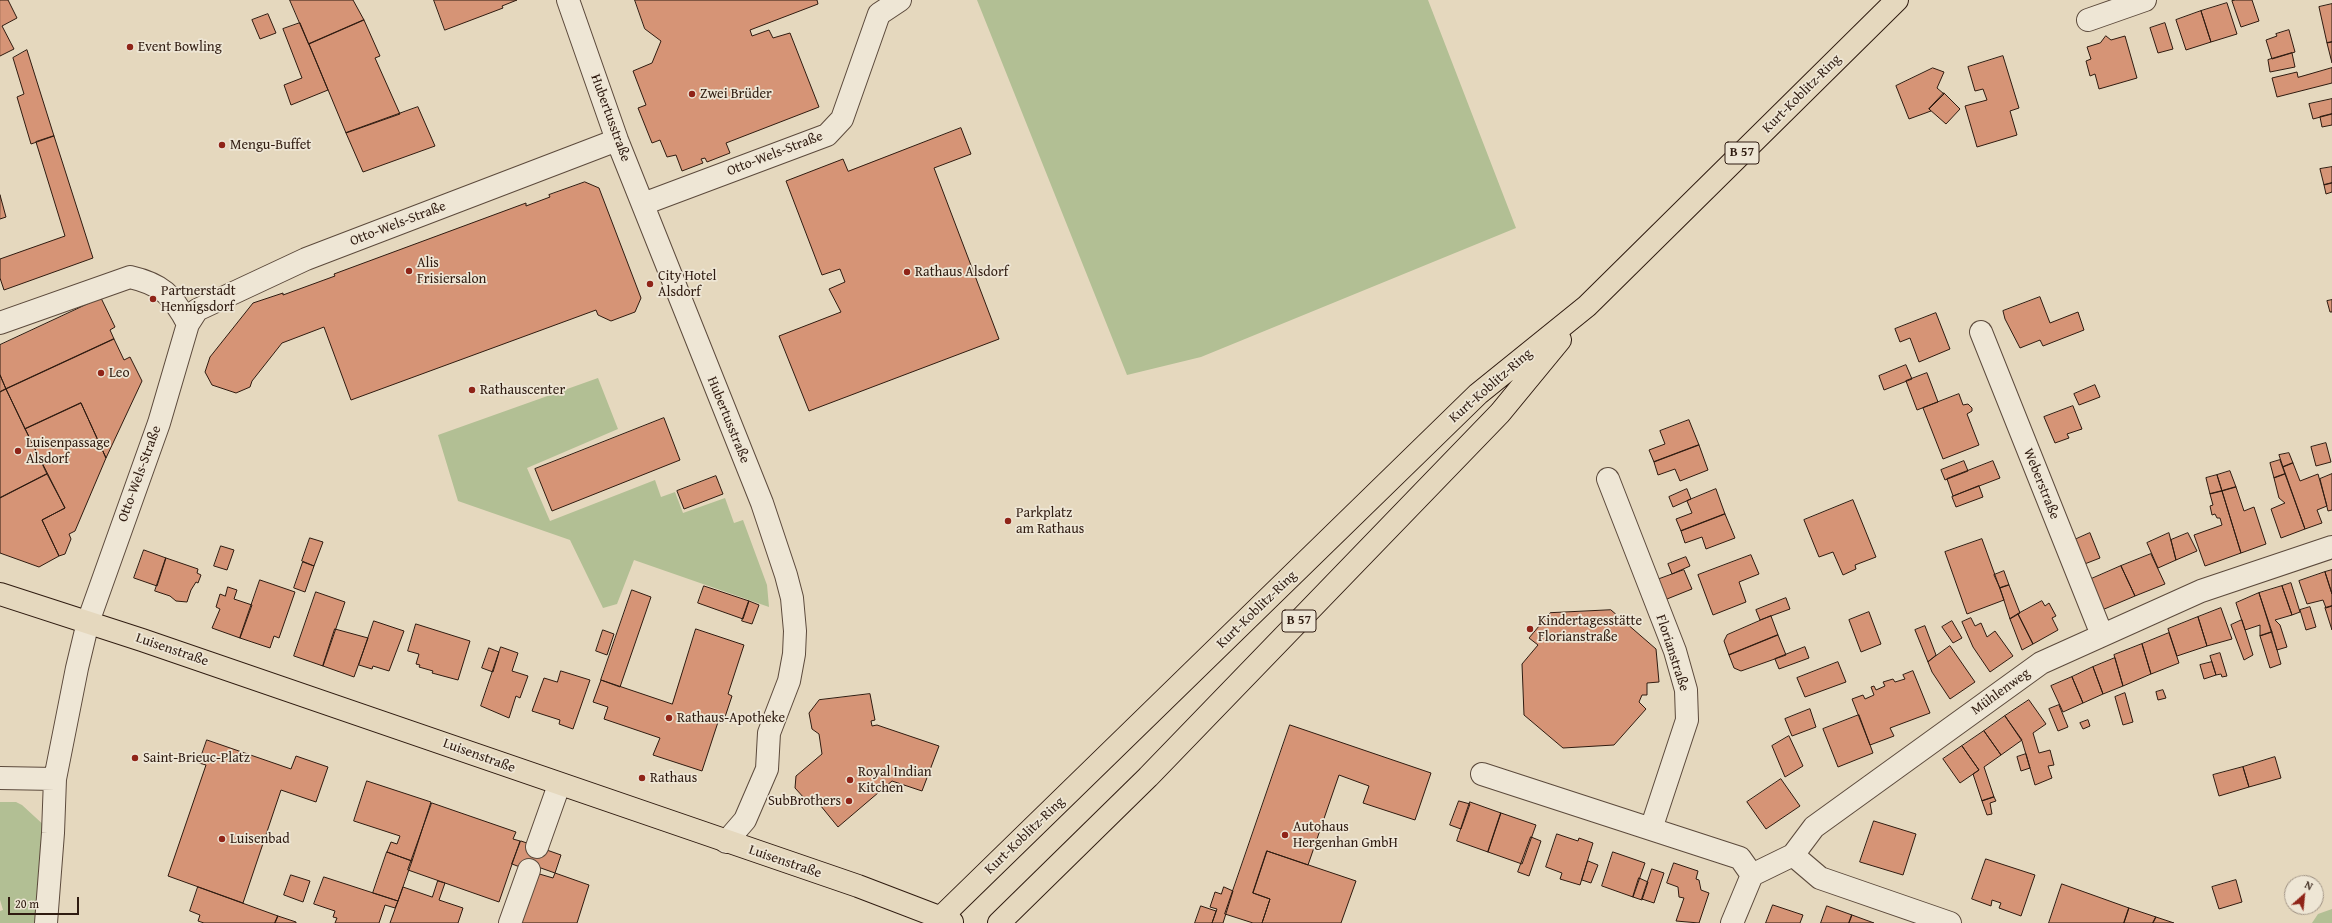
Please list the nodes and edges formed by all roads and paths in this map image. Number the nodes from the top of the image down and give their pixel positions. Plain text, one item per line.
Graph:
1 (568, 0) edge
2 (900, 0) edge
3 (1897, 0) edge
4 (2145, 0) edge
5 (2088, 20) dead end
6 (617, 140) junction
7 (643, 204) junction
8 (1587, 306) junction
9 (0, 323) edge
10 (188, 324) junction
11 (1981, 332) dead end
12 (1608, 479) dead end
13 (2332, 547) edge
14 (0, 594) edge
15 (88, 622) junction
16 (2102, 635) junction
17 (1482, 774) dead end
18 (0, 778) edge
19 (55, 779) junction
20 (559, 785) junction
21 (1651, 829) junction
22 (726, 842) junction
23 (537, 847) dead end
24 (1793, 855) junction
25 (529, 870) dead end
26 (1752, 875) junction
27 (944, 921) edge
28 (46, 923) edge
29 (510, 923) edge
30 (999, 923) edge
31 (1732, 923) edge
32 (1950, 923) edge

1 - 6 street, Hubertusstraße
2 - 7 street, Otto-Wels-Straße
3 - 8 main road, Kurt-Koblitz-Ring / B 57
4 - 5 street
6 - 7 street, Hubertusstraße
6 - 10 street, Otto-Wels-Straße
7 - 22 street, Hubertusstraße
8 - 27 main road, Kurt-Koblitz-Ring / B 57
8 - 30 main road, Kurt-Koblitz-Ring / B 57
9 - 10 street
10 - 15 street, Otto-Wels-Straße
11 - 16 street, Weberstraße
12 - 21 street, Florianstraße
13 - 16 street, Mühlenweg
14 - 15 main road, Luisenstraße
15 - 19 street
15 - 20 main road, Luisenstraße
16 - 24 street, Mühlenweg
17 - 21 street
18 - 19 street
19 - 28 street
20 - 22 main road, Luisenstraße
20 - 23 street
21 - 26 street
22 - 27 main road, Luisenstraße
24 - 26 street, Mühlenweg
24 - 32 street
25 - 29 street
26 - 31 street

